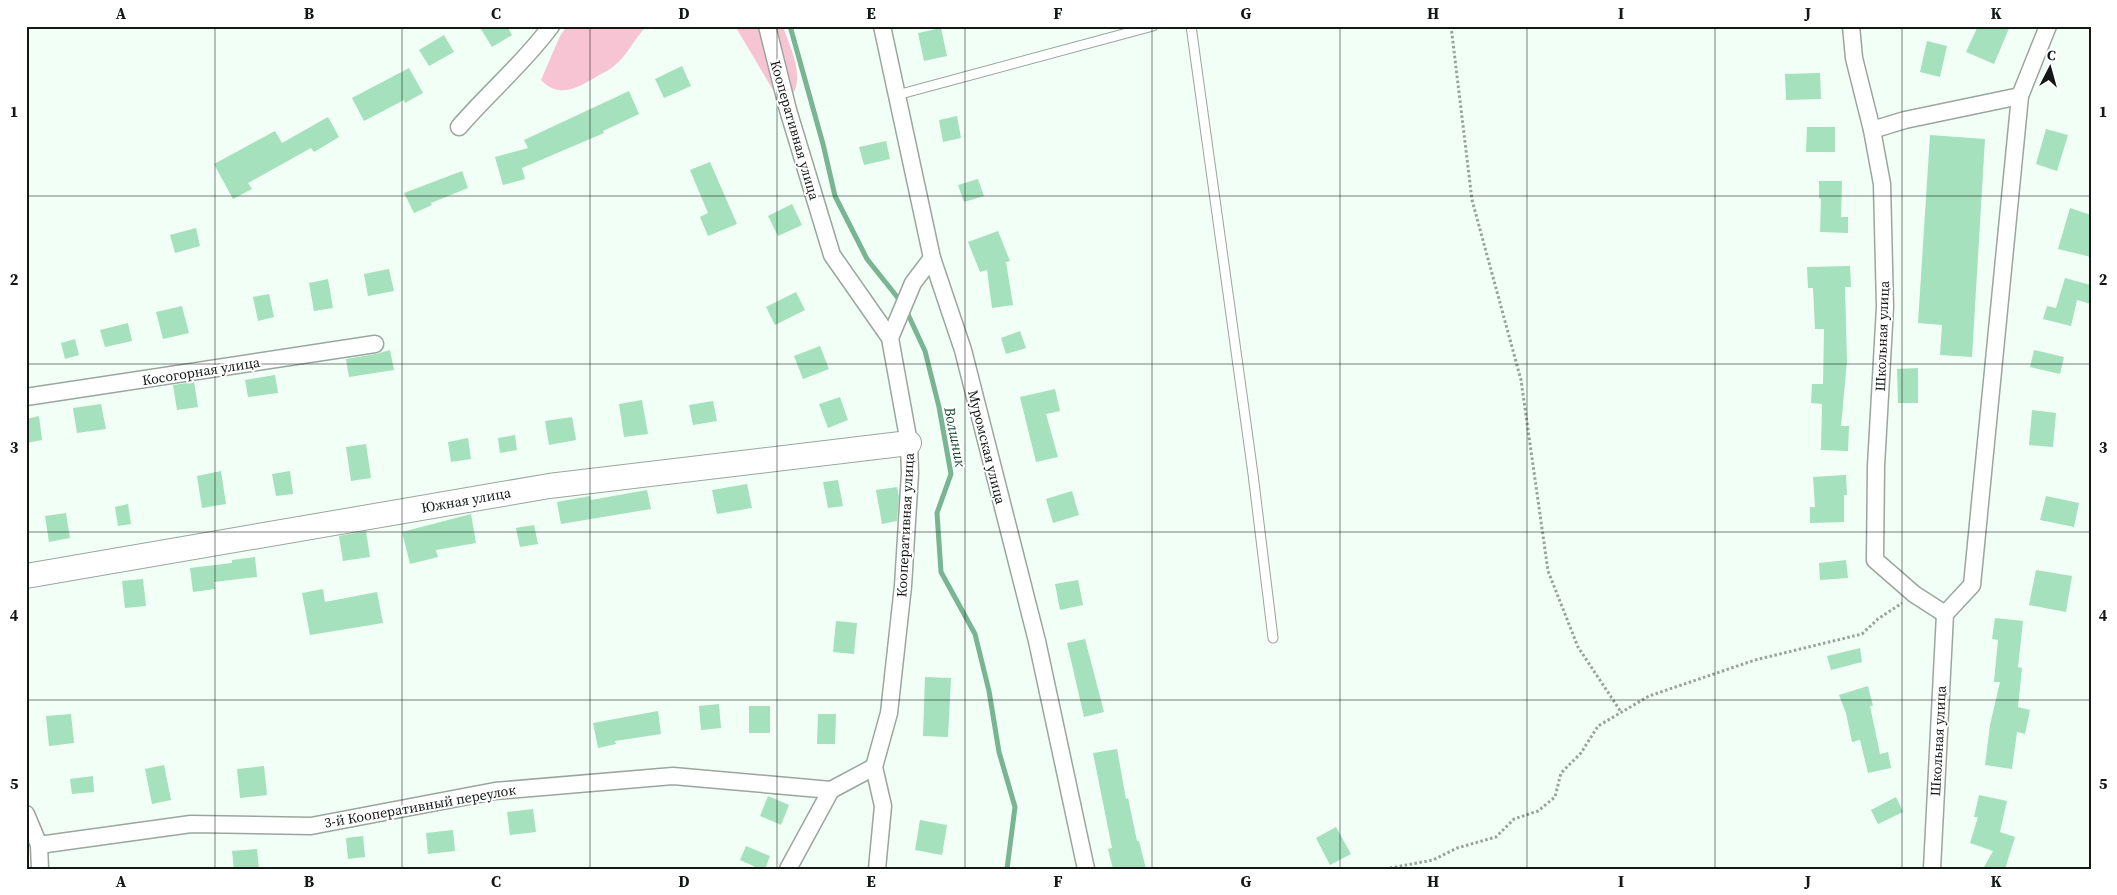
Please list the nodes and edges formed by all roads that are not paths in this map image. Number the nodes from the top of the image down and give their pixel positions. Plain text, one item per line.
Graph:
1 (551, 26) edge
2 (767, 26) edge
3 (882, 26) edge
4 (1153, 26) edge
5 (1191, 26) edge
6 (1851, 26) edge
7 (2048, 26) edge
8 (897, 95) junction
9 (2020, 96) junction
10 (459, 127) dead end
11 (1872, 130) junction
12 (932, 258) junction
13 (890, 338) junction
14 (375, 344) dead end
15 (26, 397) edge
16 (909, 443) junction
17 (26, 576) edge
18 (1945, 614) junction
19 (1274, 638) dead end
20 (874, 766) junction
21 (831, 790) junction
22 (26, 814) edge
23 (39, 845) junction
24 (40, 869) edge
25 (788, 869) edge
26 (877, 869) edge
27 (1086, 869) edge
28 (1932, 869) edge

1 - 10 street
2 - 13 street, Кооперативная улица
3 - 8 street, Муромская улица
4 - 8 lane
5 - 19 lane
6 - 11 street, Школьная улица
7 - 9 street
8 - 12 street, Муромская улица
9 - 11 street
9 - 18 street
11 - 18 street, Школьная улица
12 - 13 street
12 - 27 street, Муромская улица
13 - 16 street, Кооперативная улица
14 - 15 street, Косогорная улица
16 - 17 street, Южная улица
16 - 20 street, Кооперативная улица
18 - 28 street, Школьная улица
20 - 21 street
20 - 26 street, Кооперативная улица
21 - 23 street, 3-й Кооперативный переулок
21 - 25 street
22 - 23 street
23 - 24 street

